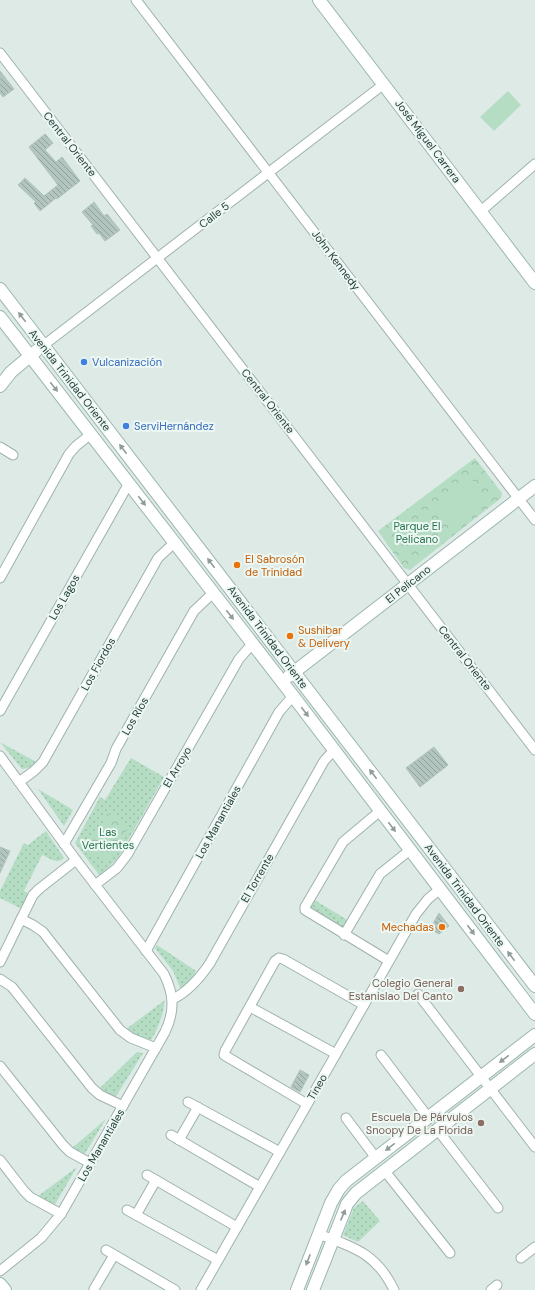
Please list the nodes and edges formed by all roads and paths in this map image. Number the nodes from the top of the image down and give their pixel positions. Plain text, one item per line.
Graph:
1 (136, 0) edge
2 (319, 0) edge
3 (0, 53) edge
4 (384, 84) junction
5 (535, 164) edge
6 (269, 173) junction
7 (482, 211) junction
8 (158, 258) junction
9 (535, 282) edge
10 (0, 288) edge
11 (0, 317) edge
12 (44, 346) junction
13 (30, 356) junction
14 (0, 386) edge
15 (91, 434) junction
16 (0, 447) edge
17 (13, 455) dead end
18 (129, 483) junction
19 (535, 486) edge
20 (519, 498) junction
21 (535, 520) edge
22 (174, 543) junction
23 (0, 578) edge
24 (408, 584) junction
25 (213, 592) junction
26 (252, 644) junction
27 (294, 672) junction
28 (282, 681) junction
29 (293, 696) junction
30 (0, 711) edge
31 (334, 750) junction
32 (535, 750) edge
33 (0, 756) edge
34 (19, 782) junction
35 (380, 811) junction
36 (64, 844) junction
37 (410, 850) junction
38 (76, 860) junction
39 (95, 885) junction
40 (440, 889) junction
41 (21, 919) junction
42 (344, 935) junction
43 (146, 951) junction
44 (389, 961) junction
45 (0, 962) edge
46 (0, 979) edge
47 (535, 986) edge
48 (418, 994) dead end
49 (173, 999) junction
50 (364, 1005) junction
51 (250, 1007) junction
52 (535, 1014) edge
53 (535, 1035) edge
54 (156, 1048) junction
55 (336, 1054) junction
56 (535, 1054) edge
57 (381, 1055) dead end
58 (0, 1066) edge
59 (481, 1076) junction
60 (490, 1088) junction
61 (188, 1102) dead end
62 (307, 1104) junction
63 (123, 1106) junction
64 (198, 1107) junction
65 (428, 1117) junction
66 (346, 1118) dead end
67 (437, 1129) junction
68 (171, 1135) dead end
69 (179, 1140) junction
70 (535, 1147) edge
71 (280, 1152) junction
72 (376, 1158) junction
73 (0, 1160) edge
74 (90, 1163) junction
75 (384, 1170) junction
76 (147, 1175) dead end
77 (156, 1180) junction
78 (260, 1187) junction
79 (498, 1208) dead end
80 (127, 1210) dead end
81 (61, 1214) junction
82 (136, 1215) junction
83 (237, 1227) junction
84 (318, 1234) junction
85 (333, 1239) junction
86 (534, 1249) edge
87 (450, 1253) dead end
88 (521, 1258) dead end
89 (218, 1260) junction
90 (0, 1271) edge
91 (0, 1284) edge
92 (93, 1288) edge
93 (5, 1290) edge
94 (176, 1290) edge
95 (201, 1290) edge
96 (296, 1290) edge
97 (313, 1290) edge
98 (394, 1290) edge

1 - 6 street, John Kennedy
2 - 4 main road, José Miguel Carrera
3 - 8 street, Central Oriente
4 - 6 street, Calle 5
4 - 7 main road, José Miguel Carrera
5 - 7 street
6 - 8 street, Calle 5
6 - 20 street, John Kennedy
7 - 9 main road, José Miguel Carrera
8 - 12 street, Calle 5
8 - 24 street, Central Oriente
12 -> 10 main road, Avenida Trinidad Oriente
11 - 13 main road, Avenida Trinidad Oriente
12 - 13 main road
27 -> 12 main road, Avenida Trinidad Oriente
13 - 14 main road
13 -> 15 main road, Avenida Trinidad Oriente
15 - 18 main road, Avenida Trinidad Oriente
15 - 23 street
16 - 17 street
18 -> 22 main road, Avenida Trinidad Oriente
18 - 30 street, Los Lagos
19 - 20 main road, El Pelícano
20 - 21 street, John Kennedy
20 - 24 main road, El Pelícano
22 - 25 main road, Avenida Trinidad Oriente
22 - 34 street, Los Fiordos
24 - 27 main road, El Pelícano
24 - 32 street, Central Oriente
25 -> 26 main road, Avenida Trinidad Oriente
25 - 36 street, Los Ríos
26 - 28 main road, Avenida Trinidad Oriente
26 - 39 street, El Arroyo
27 - 28 main road, El Pelícano
47 -> 27 main road, Avenida Trinidad Oriente
28 - 29 main road, Avenida Trinidad Oriente
29 -> 31 main road, Avenida Trinidad Oriente
29 - 43 street, Los Manantiales
31 - 35 main road, Avenida Trinidad Oriente
31 - 49 street, El Torrente
33 - 34 street
34 - 36 street
35 -> 37 main road, Avenida Trinidad Oriente
35 - 42 street
36 - 38 street
37 - 40 main road, Avenida Trinidad Oriente
37 - 42 street
38 - 39 street
38 - 41 street
39 - 43 street
40 - 44 street, Tineo
40 -> 52 main road, Avenida Trinidad Oriente
41 - 45 street
41 - 54 street
42 - 44 street
43 - 49 street
44 - 50 street, Tineo
46 - 63 street
48 - 59 street
49 - 54 street, Los Manantiales
50 - 51 street
50 - 55 street, Tineo
51 - 55 street
51 - 62 street
53 -> 59 main road
54 - 63 street, Los Manantiales
55 - 62 street, Tineo
56 - 60 main road
57 - 65 street
58 - 74 street
59 - 60 street
59 - 65 main road
60 - 67 main road
60 - 70 street
61 - 64 street
62 - 71 street, Tineo
63 - 74 street, Los Manantiales
64 - 69 street
64 - 71 street
65 -> 72 main road
66 - 72 street
67 - 75 main road
67 - 79 street
68 - 69 street
69 - 78 street
71 - 78 street, Tineo
72 - 84 main road
73 - 81 street
74 - 81 street, Los Manantiales
85 -> 75 main road
75 - 87 street
76 - 77 street
77 - 82 street
77 - 83 street
78 - 83 street, Tineo
80 - 82 street
81 - 90 street, Los Manantiales
82 - 89 street
83 - 89 street, Tineo
84 - 85 street
84 -> 96 main road
85 - 97 main road
85 - 98 street
86 - 88 street
89 - 95 street, Tineo
91 - 93 main road
92 - 94 street

